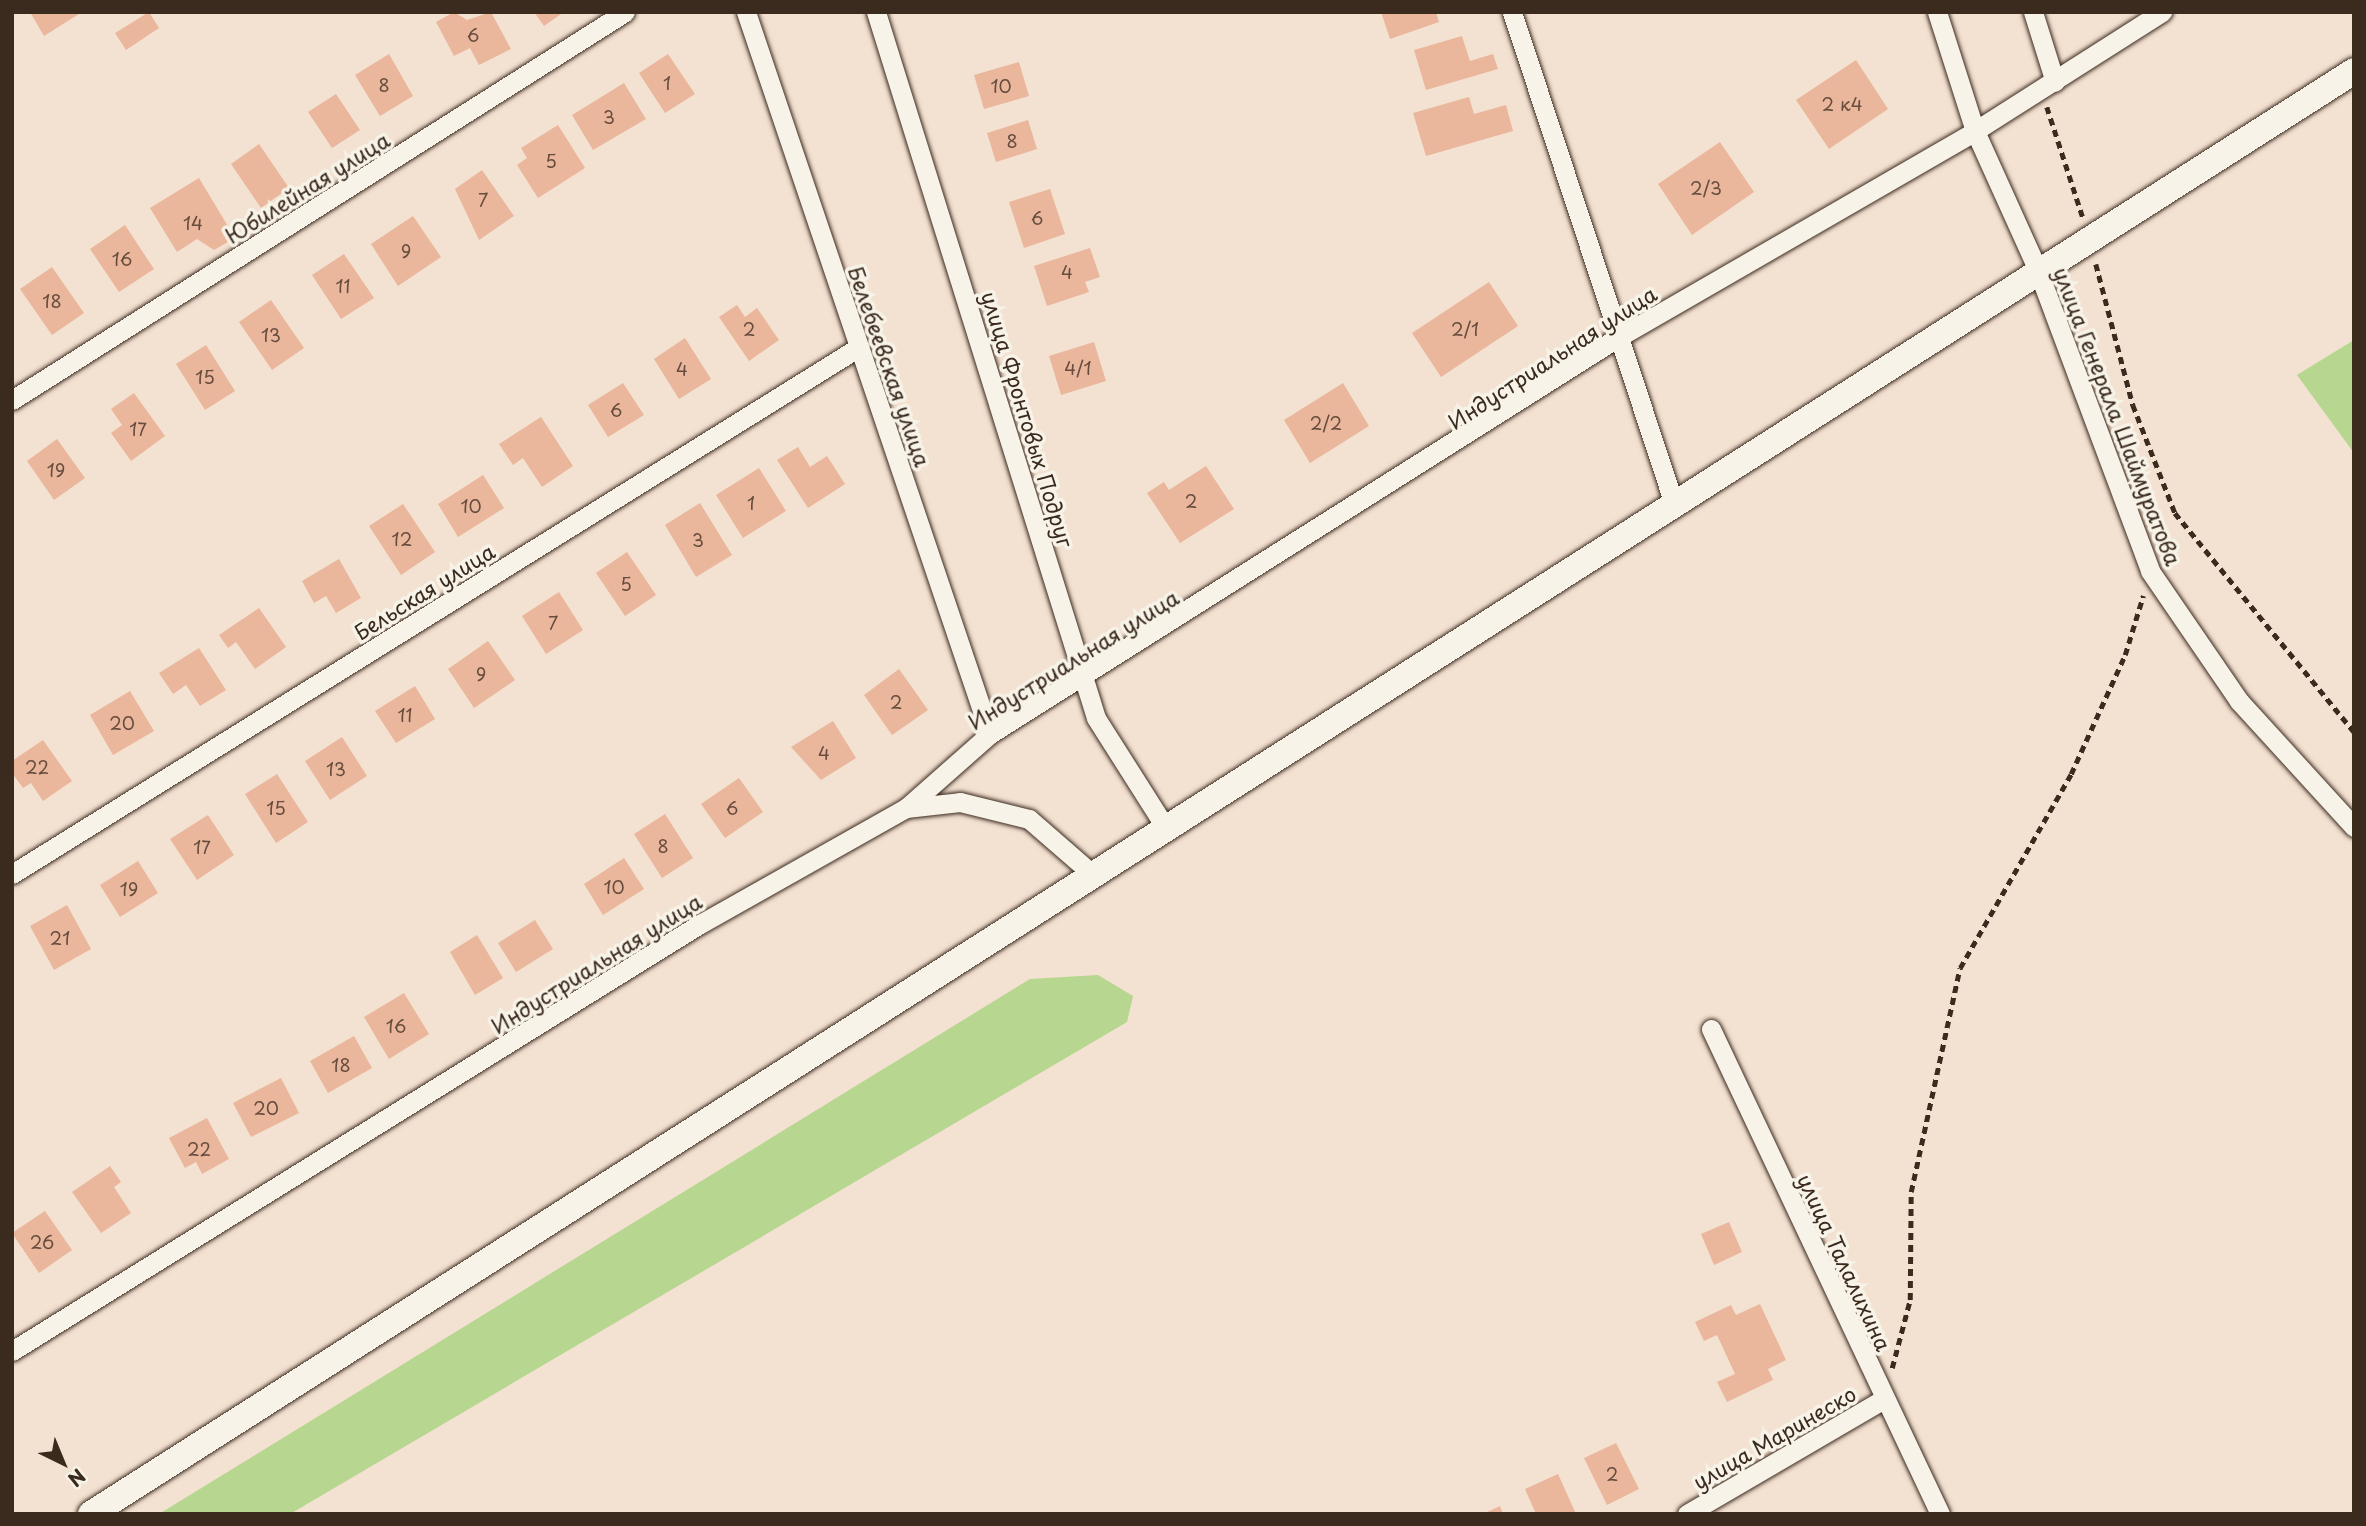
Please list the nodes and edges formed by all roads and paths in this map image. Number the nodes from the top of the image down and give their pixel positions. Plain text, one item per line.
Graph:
1 (625, 12) edge
2 (746, 12) edge
3 (876, 12) edge
4 (1512, 12) edge
5 (1937, 12) edge
6 (2033, 12) edge
7 (2162, 12) edge
8 (2354, 71) edge
9 (2048, 86) junction
10 (1975, 131) junction
11 (2088, 236) junction
12 (2038, 268) junction
13 (1617, 338) junction
14 (859, 348) junction
15 (12, 400) edge
16 (1672, 501) junction
17 (2150, 571) junction
18 (1086, 678) junction
19 (2354, 732) edge
20 (990, 734) junction
21 (906, 808) junction
22 (1164, 825) junction
23 (2354, 827) edge
24 (1090, 872) junction
25 (12, 874) edge
26 (1712, 1029) dead end
27 (12, 1351) edge
28 (1884, 1399) junction
29 (91, 1514) edge
30 (1687, 1514) edge
31 (1940, 1514) edge

1 - 15 street, Юбилейная улица
2 - 14 street, Белебеевская улица
3 - 18 street, улица Фронтовых Подруг
4 - 13 street
5 - 10 street, улица Генерала Шаймуратова
6 - 9 street
7 - 9 street, Индустриальная улица
8 - 11 street
9 - 10 street, Индустриальная улица
9 - 11 path
10 - 12 street, улица Генерала Шаймуратова
10 - 13 street, Индустриальная улица
11 - 12 street
11 - 19 path
12 - 16 street
12 - 17 street, улица Генерала Шаймуратова
13 - 16 street
13 - 18 street, Индустриальная улица
14 - 20 street, Белебеевская улица
14 - 25 street, Бельская улица
16 - 22 street
17 - 23 street, улица Генерала Шаймуратова
17 - 28 path
18 - 20 street, Индустриальная улица
18 - 22 street, улица Фронтовых Подруг
20 - 21 street, Индустриальная улица
21 - 24 street
21 - 27 street, Индустриальная улица
22 - 24 street
24 - 29 street
26 - 28 street, улица Талалихина
28 - 30 street, улица Маринеско
28 - 31 street, улица Талалихина

